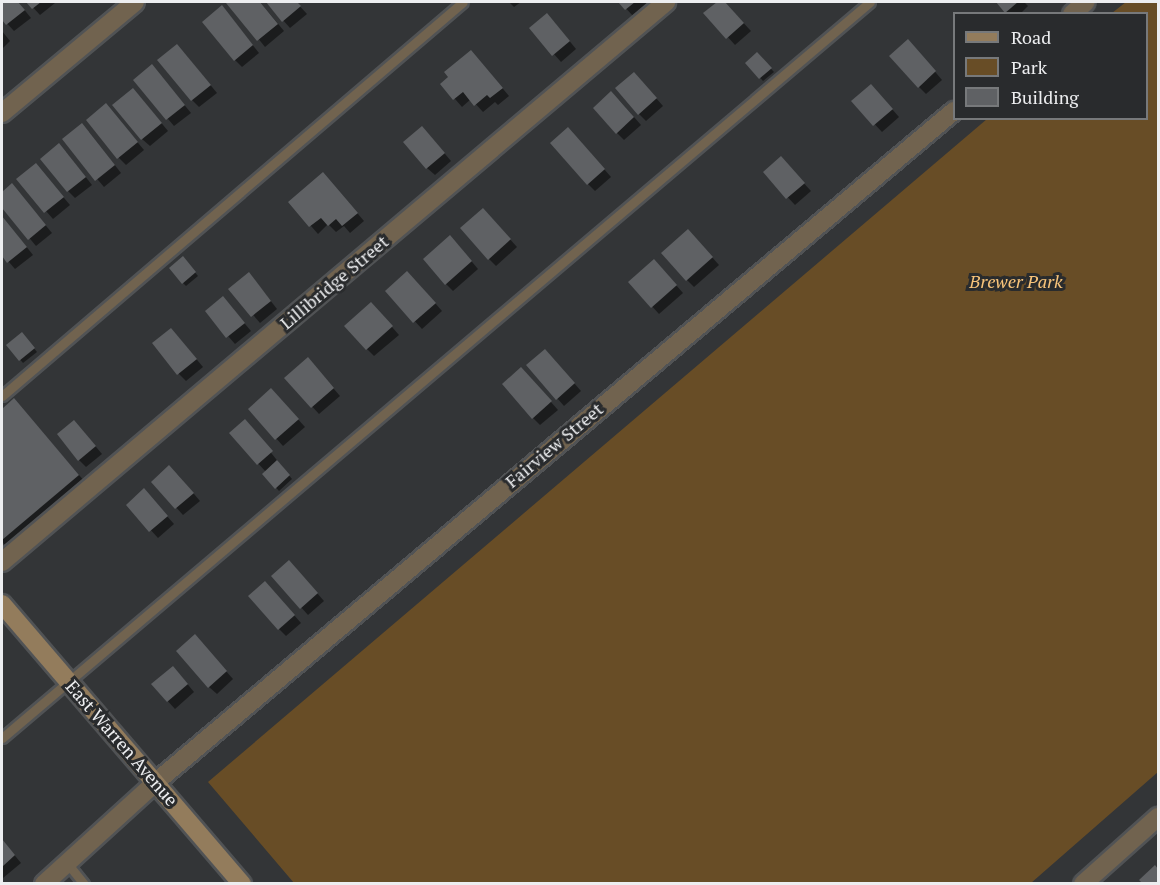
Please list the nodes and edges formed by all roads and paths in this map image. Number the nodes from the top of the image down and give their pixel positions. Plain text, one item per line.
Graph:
1 (135, 2) edge
2 (463, 2) edge
3 (666, 2) edge
4 (870, 2) edge
5 (1086, 2) edge
6 (1074, 12) edge
7 (2, 112) edge
8 (953, 112) edge
9 (2, 396) edge
10 (2, 562) edge
11 (2, 604) edge
12 (69, 681) junction
13 (2, 738) edge
14 (156, 782) junction
15 (1158, 817) edge
16 (67, 863) junction
17 (44, 884) edge
18 (84, 884) edge
19 (242, 884) edge
20 (1083, 884) edge

1 - 7 street
2 - 9 lane
3 - 10 street, Lillibridge Street
4 - 12 lane
5 - 6 street
8 - 14 street, Fairview Street
11 - 12 main road, East Warren Avenue
12 - 13 lane
12 - 14 main road, East Warren Avenue
14 - 16 street, Fairview Street
14 - 19 main road, East Warren Avenue
15 - 20 street
16 - 17 street, Fairview Street
16 - 18 lane

